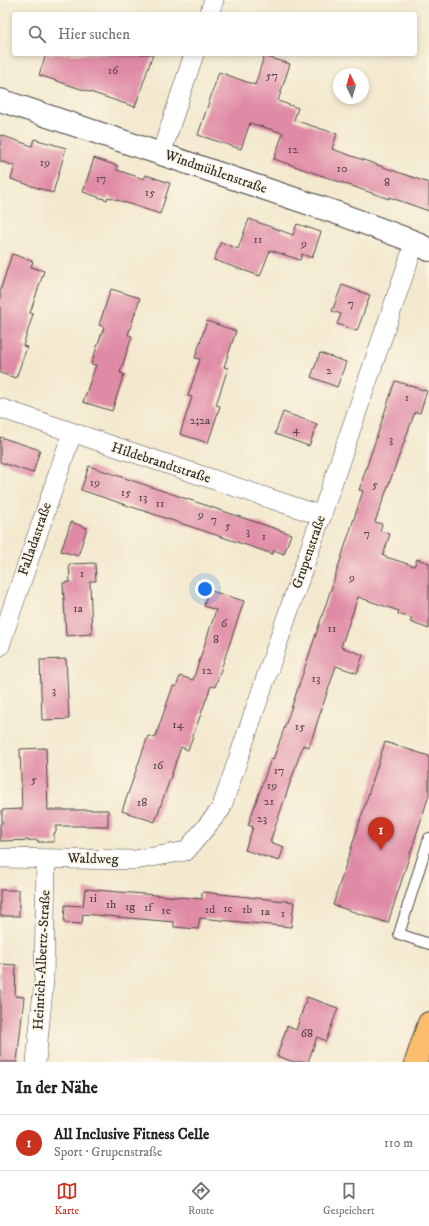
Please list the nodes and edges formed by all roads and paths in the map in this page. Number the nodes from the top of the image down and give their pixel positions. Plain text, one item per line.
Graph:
1 (214, 0) edge
2 (210, 12) edge
3 (193, 56) edge
4 (0, 100) edge
5 (161, 154) junction
6 (422, 246) edge
7 (0, 408) edge
8 (72, 433) junction
9 (322, 516) junction
10 (0, 646) edge
11 (429, 838) edge
12 (186, 851) joint
13 (0, 858) edge
14 (46, 859) junction
15 (429, 944) edge
16 (429, 1023) edge
17 (36, 1062) edge
18 (416, 1062) edge

1 - 2 street
3 - 5 street
4 - 5 street, Windmühlenstraße
5 - 6 street, Windmühlenstraße
6 - 9 street, Grupenstraße
7 - 8 street, Hildebrandtstraße
8 - 9 street, Hildebrandtstraße
8 - 10 street, Falladastraße
9 - 12 street, Grupenstraße
11 - 15 lane
12 - 14 street, Waldweg
13 - 14 street, Waldweg
14 - 17 street, Heinrich-Albertz-Straße
16 - 18 main road

